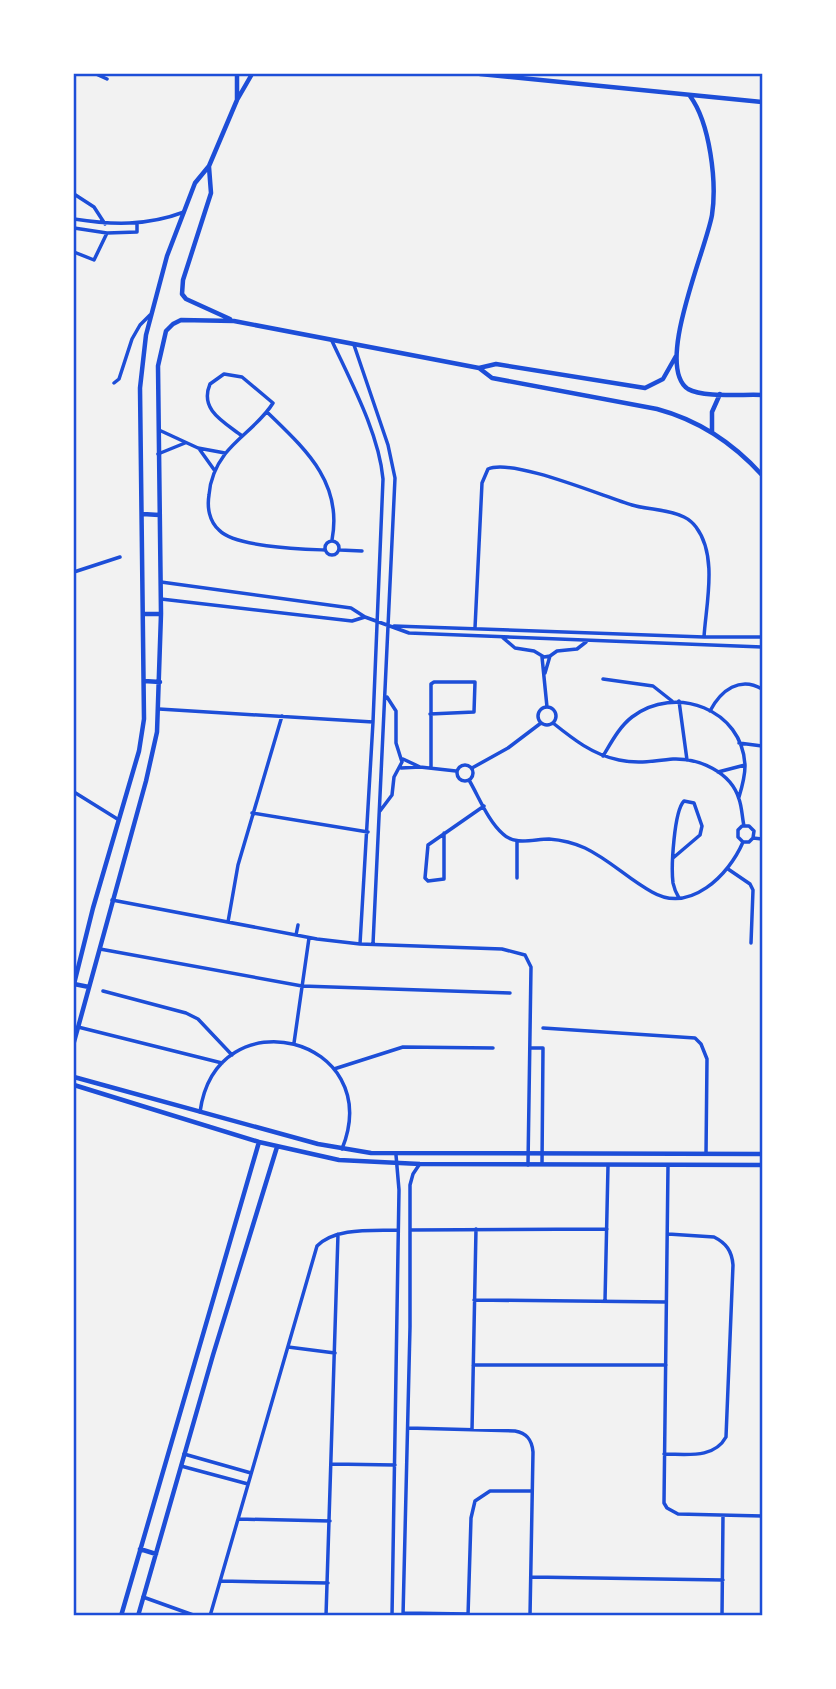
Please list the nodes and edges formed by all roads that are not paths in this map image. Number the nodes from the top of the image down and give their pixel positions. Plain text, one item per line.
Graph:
1 (96, 74) edge
2 (237, 74) edge
3 (252, 74) edge
4 (480, 74) edge
5 (107, 79) dead end
6 (690, 96) junction
7 (237, 100) junction
8 (762, 102) edge
9 (209, 166) junction
10 (74, 194) edge
11 (184, 212) junction
12 (74, 219) edge
13 (137, 223) junction
14 (105, 224) junction
15 (74, 228) edge
16 (107, 233) junction
17 (74, 252) edge
18 (150, 315) junction
19 (234, 321) junction
20 (332, 341) junction
21 (354, 345) junction
22 (676, 355) junction
23 (479, 368) junction
24 (114, 383) dead end
25 (721, 394) junction
26 (762, 395) edge
27 (267, 412) junction
28 (159, 430) junction
29 (712, 432) junction
30 (242, 436) junction
31 (185, 443) junction
32 (198, 448) junction
33 (225, 453) junction
34 (158, 454) junction
35 (215, 471) junction
36 (762, 475) edge
37 (143, 514) junction
38 (159, 514) junction
39 (332, 540) junction
40 (325, 550) junction
41 (339, 550) junction
42 (362, 551) dead end
43 (120, 558) dead end
44 (74, 572) edge
45 (161, 582) junction
46 (161, 599) junction
47 (144, 614) junction
48 (161, 614) junction
49 (365, 617) junction
50 (376, 620) junction
51 (389, 626) junction
52 (475, 628) junction
53 (502, 637) junction
54 (704, 637) junction
55 (733, 637) junction
56 (762, 637) edge
57 (588, 641) junction
58 (732, 646) junction
59 (762, 647) edge
60 (541, 656) junction
61 (550, 656) junction
62 (545, 674) junction
63 (603, 679) dead end
64 (144, 681) junction
65 (160, 682) junction
66 (762, 689) edge
67 (386, 695) junction
68 (672, 701) junction
69 (679, 701) junction
70 (547, 707) junction
71 (159, 709) junction
72 (710, 710) junction
73 (430, 714) junction
74 (282, 716) junction
75 (373, 722) junction
76 (541, 723) junction
77 (553, 723) junction
78 (373, 740) junction
79 (384, 741) junction
80 (739, 743) junction
81 (762, 746) edge
82 (603, 756) junction
83 (401, 757) junction
84 (687, 760) junction
85 (745, 765) junction
86 (420, 767) junction
87 (401, 768) junction
88 (430, 768) junction
89 (472, 768) junction
90 (456, 771) junction
91 (718, 772) junction
92 (469, 780) junction
93 (74, 792) edge
94 (739, 797) junction
95 (484, 806) junction
96 (380, 811) junction
97 (252, 813) junction
98 (119, 820) junction
99 (744, 826) junction
100 (754, 831) junction
101 (368, 832) junction
102 (762, 832) edge
103 (444, 833) junction
104 (753, 838) junction
105 (762, 839) edge
106 (517, 841) junction
107 (743, 842) junction
108 (673, 858) junction
109 (728, 869) junction
110 (517, 878) dead end
111 (678, 898) junction
112 (112, 900) junction
113 (228, 922) junction
114 (298, 925) dead end
115 (296, 935) junction
116 (309, 937) junction
117 (751, 943) dead end
118 (360, 944) junction
119 (373, 944) junction
120 (100, 949) junction
121 (74, 956) edge
122 (80, 959) junction
123 (74, 984) edge
124 (302, 986) junction
125 (89, 987) junction
126 (103, 991) dead end
127 (510, 993) dead end
128 (78, 1027) junction
129 (543, 1028) dead end
130 (74, 1042) edge
131 (294, 1043) junction
132 (493, 1048) dead end
133 (531, 1048) junction
134 (232, 1055) junction
135 (222, 1063) junction
136 (334, 1069) junction
137 (74, 1077) edge
138 (74, 1085) edge
139 (200, 1112) junction
140 (259, 1142) junction
141 (277, 1147) junction
142 (342, 1149) junction
143 (528, 1153) junction
144 (542, 1153) junction
145 (706, 1154) junction
146 (762, 1154) edge
147 (396, 1155) junction
148 (397, 1163) junction
149 (420, 1164) junction
150 (528, 1165) junction
151 (542, 1165) junction
152 (608, 1166) junction
153 (668, 1166) junction
154 (762, 1166) edge
155 (399, 1185) junction
156 (410, 1185) junction
157 (476, 1229) junction
158 (607, 1229) junction
159 (398, 1230) junction
160 (410, 1230) junction
161 (338, 1234) junction
162 (667, 1234) junction
163 (474, 1300) junction
164 (605, 1301) junction
165 (666, 1302) junction
166 (288, 1347) junction
167 (335, 1353) junction
168 (473, 1365) junction
169 (666, 1366) junction
170 (408, 1428) junction
171 (472, 1430) junction
172 (395, 1444) junction
173 (407, 1444) junction
174 (184, 1454) junction
175 (664, 1454) junction
176 (332, 1464) junction
177 (395, 1465) junction
178 (181, 1466) junction
179 (251, 1473) junction
180 (248, 1484) junction
181 (532, 1491) junction
182 (723, 1515) junction
183 (762, 1516) edge
184 (238, 1519) junction
185 (330, 1521) junction
186 (140, 1549) junction
187 (156, 1554) junction
188 (531, 1577) junction
189 (723, 1580) junction
190 (220, 1581) junction
191 (328, 1583) junction
192 (144, 1597) junction
193 (403, 1614) edge
194 (121, 1615) edge
195 (138, 1615) edge
196 (196, 1615) edge
197 (210, 1615) edge
198 (326, 1615) edge
199 (392, 1615) edge
200 (468, 1615) edge
201 (530, 1615) edge
202 (722, 1615) edge

1 - 5 street
2 - 7 street
3 - 7 street
4 - 6 street
6 - 8 street
6 - 22 street
7 - 9 street
9 - 11 street
9 - 19 street
10 - 14 street
11 - 13 street
11 - 18 street
12 - 14 street
13 - 14 street
13 - 16 street
15 - 16 street
16 - 17 street
18 - 24 street
18 - 37 street
19 - 20 street
19 - 28 street
20 - 21 street
20 - 50 street
21 - 23 street
21 - 51 street
22 - 23 street
22 - 25 street
23 - 29 street
25 - 26 street
25 - 29 street
27 - 30 street
27 - 30 street
27 - 39 street
28 - 31 street
28 - 34 street
29 - 36 street
30 - 33 street
31 - 32 street
31 - 34 street
32 - 33 street
32 - 35 street
33 - 35 street
34 - 38 street
35 - 40 street
37 - 38 street
37 - 47 street
38 - 45 street
39 - 40 street
39 - 41 street
40 - 41 street
41 - 42 street
43 - 44 street
45 - 46 street
45 - 49 street
46 - 48 street
46 - 49 street
47 - 48 street
47 - 64 street
48 - 65 street
49 - 50 street
50 - 51 street
50 - 75 street
51 - 52 street
51 - 53 street
51 - 67 street
52 - 54 street
52 - 54 street
53 - 57 street
53 - 60 street
54 - 55 street
55 - 56 street
55 - 58 street
57 - 58 street
57 - 61 street
58 - 59 street
60 - 61 street
60 - 62 street
61 - 62 street
62 - 70 street
63 - 68 street
64 - 65 street
64 - 98 street
65 - 71 street
66 - 72 street
67 - 79 street
67 - 83 street
68 - 69 street
68 - 82 street
69 - 72 street
69 - 84 street
70 - 76 street
70 - 77 street
71 - 74 street
71 - 112 street
72 - 80 street
73 - 73 street
73 - 88 street
74 - 75 street
74 - 97 street
75 - 78 street
76 - 77 street
76 - 89 street
77 - 82 street
78 - 79 street
78 - 101 street
79 - 96 street
80 - 81 street
80 - 85 street
82 - 84 street
83 - 86 street
83 - 87 street
84 - 91 street
85 - 91 street
85 - 94 street
86 - 87 street
86 - 88 street
87 - 96 street
88 - 90 street
89 - 90 street
89 - 92 street
90 - 92 street
91 - 94 street
92 - 95 street
93 - 98 street
94 - 99 street
95 - 103 street
95 - 106 street
96 - 119 street
97 - 101 street
97 - 113 street
98 - 122 street
99 - 100 street
99 - 107 street
100 - 102 street
100 - 104 street
101 - 118 street
103 - 103 street
104 - 105 street
104 - 107 street
106 - 110 street
106 - 111 street
107 - 109 street
108 - 108 street
108 - 111 street
109 - 111 street
109 - 117 street
112 - 113 street
112 - 120 street
113 - 115 street
114 - 115 street
115 - 116 street
116 - 118 street
116 - 124 street
118 - 119 street
119 - 133 street
120 - 124 street
120 - 125 street
121 - 122 street
122 - 123 street
123 - 125 street
124 - 127 street
124 - 131 street
125 - 128 street
126 - 134 street
128 - 130 street
128 - 135 street
129 - 145 street
131 - 134 street
131 - 136 street
132 - 136 street
133 - 143 street
133 - 144 street
134 - 135 street
135 - 139 street
136 - 142 street
137 - 139 street
138 - 140 street
139 - 142 street
140 - 141 street
140 - 186 street
141 - 148 street
141 - 174 street
142 - 147 street
143 - 144 street
143 - 147 street
143 - 150 street
144 - 145 street
144 - 151 street
145 - 146 street
147 - 148 street
148 - 149 street
148 - 155 street
149 - 150 street
149 - 156 street
150 - 151 street
151 - 152 street
152 - 153 street
152 - 158 street
153 - 154 street
153 - 162 street
155 - 156 street
155 - 159 street
156 - 160 street
157 - 158 street
157 - 160 street
157 - 163 street
158 - 164 street
159 - 161 street
159 - 172 street
160 - 170 street
161 - 166 street
161 - 167 street
162 - 165 street
162 - 175 street
163 - 164 street
163 - 168 street
164 - 165 street
165 - 169 street
166 - 167 street
166 - 179 street
167 - 176 street
168 - 169 street
168 - 171 street
169 - 175 street
170 - 171 street
170 - 173 street
171 - 181 street
172 - 173 street
172 - 177 street
173 - 193 street
174 - 178 street
174 - 179 street
175 - 182 street
176 - 177 street
176 - 185 street
177 - 199 street
178 - 180 street
178 - 187 street
179 - 180 street
180 - 184 street
181 - 188 street
181 - 200 street
182 - 183 street
182 - 189 street
184 - 185 street
184 - 190 street
185 - 191 street
186 - 187 street
186 - 194 street
187 - 192 street
188 - 189 street
188 - 201 street
189 - 202 street
190 - 191 street
190 - 197 street
191 - 198 street
192 - 195 street
192 - 196 street
193 - 200 street

